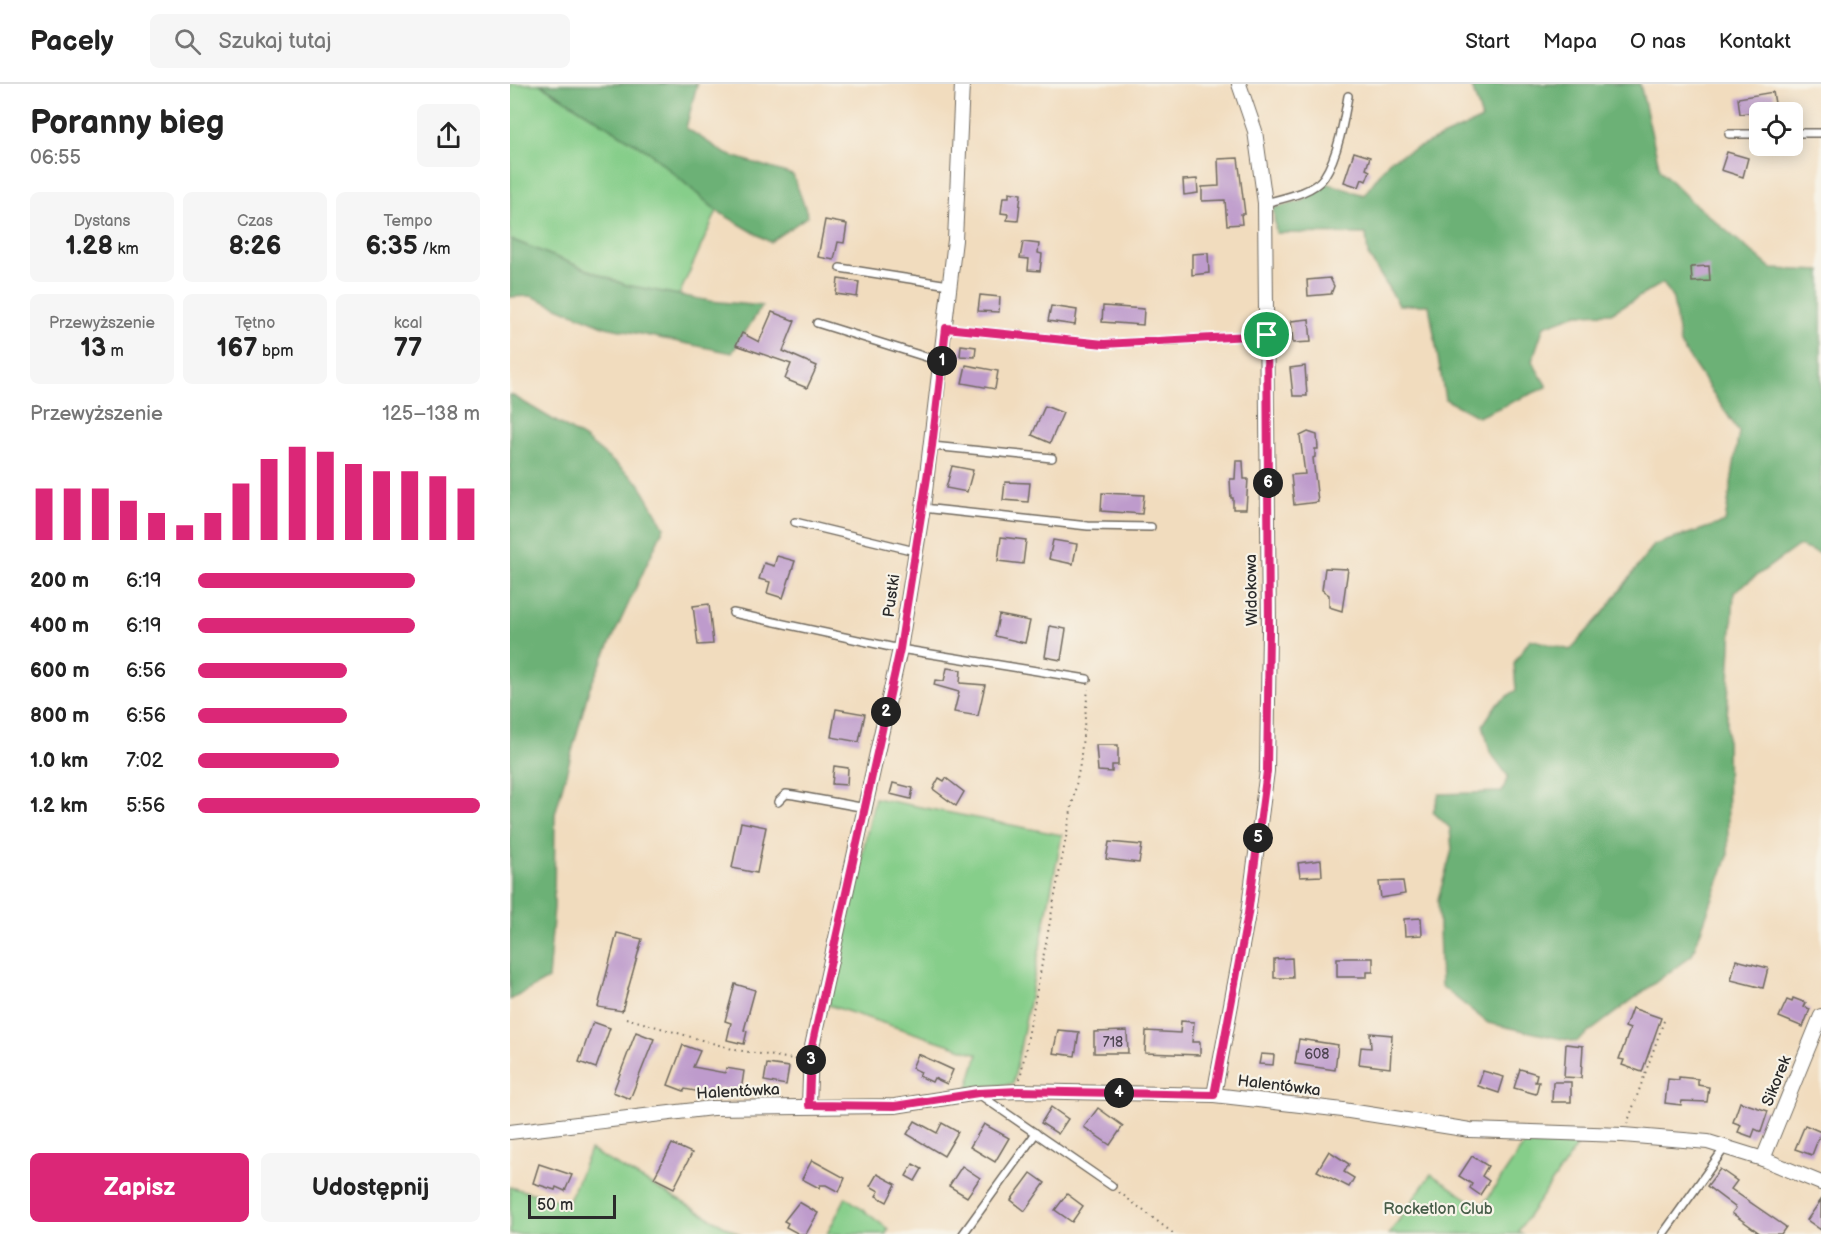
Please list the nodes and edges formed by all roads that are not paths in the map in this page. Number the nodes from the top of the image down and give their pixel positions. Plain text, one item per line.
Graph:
1 (962, 84) edge
2 (1239, 84) edge
3 (1348, 96) dead end
4 (1803, 133) edge
5 (1821, 133) edge
6 (1729, 134) dead end
7 (1749, 134) edge
8 (1265, 204) junction
9 (840, 268) dead end
10 (949, 285) junction
11 (818, 323) dead end
12 (946, 328) junction
13 (1267, 335) junction
14 (942, 362) junction
15 (932, 446) junction
16 (1052, 458) dead end
17 (923, 508) junction
18 (795, 522) dead end
19 (1151, 526) dead end
20 (915, 550) junction
21 (733, 613) dead end
22 (900, 649) junction
23 (1087, 679) road end
24 (778, 802) dead end
25 (866, 808) junction
26 (1821, 1016) edge
27 (978, 1093) junction
28 (1214, 1095) junction
29 (809, 1105) junction
30 (510, 1132) edge
31 (1036, 1133) junction
32 (1726, 1146) junction
33 (1763, 1159) junction
34 (1821, 1183) edge
35 (1112, 1186) road end
36 (963, 1234) edge
37 (1663, 1234) edge

1 - 10 street, Pustki
2 - 8 street, Widokowa
3 - 8 lane
4 - 5 lane
6 - 7 lane
8 - 13 street, Widokowa
9 - 10 lane
10 - 12 street, Pustki
11 - 14 lane
12 - 13 lane
12 - 14 street, Pustki
13 - 28 street, Widokowa
14 - 15 street, Pustki
15 - 16 lane
15 - 17 street, Pustki
17 - 19 lane
17 - 20 street, Pustki
18 - 20 lane
20 - 22 street, Pustki
21 - 22 lane
22 - 23 lane
22 - 25 street, Pustki
24 - 25 lane
25 - 29 street, Pustki
26 - 33 street, Sikorek
27 - 28 street, Halentówka
27 - 29 street, Halentówka
27 - 31 lane
28 - 32 street, Halentówka
29 - 30 street, Halentówka
31 - 35 lane
31 - 36 lane
32 - 33 street, Halentówka
32 - 37 lane
33 - 34 street, Halentówka

